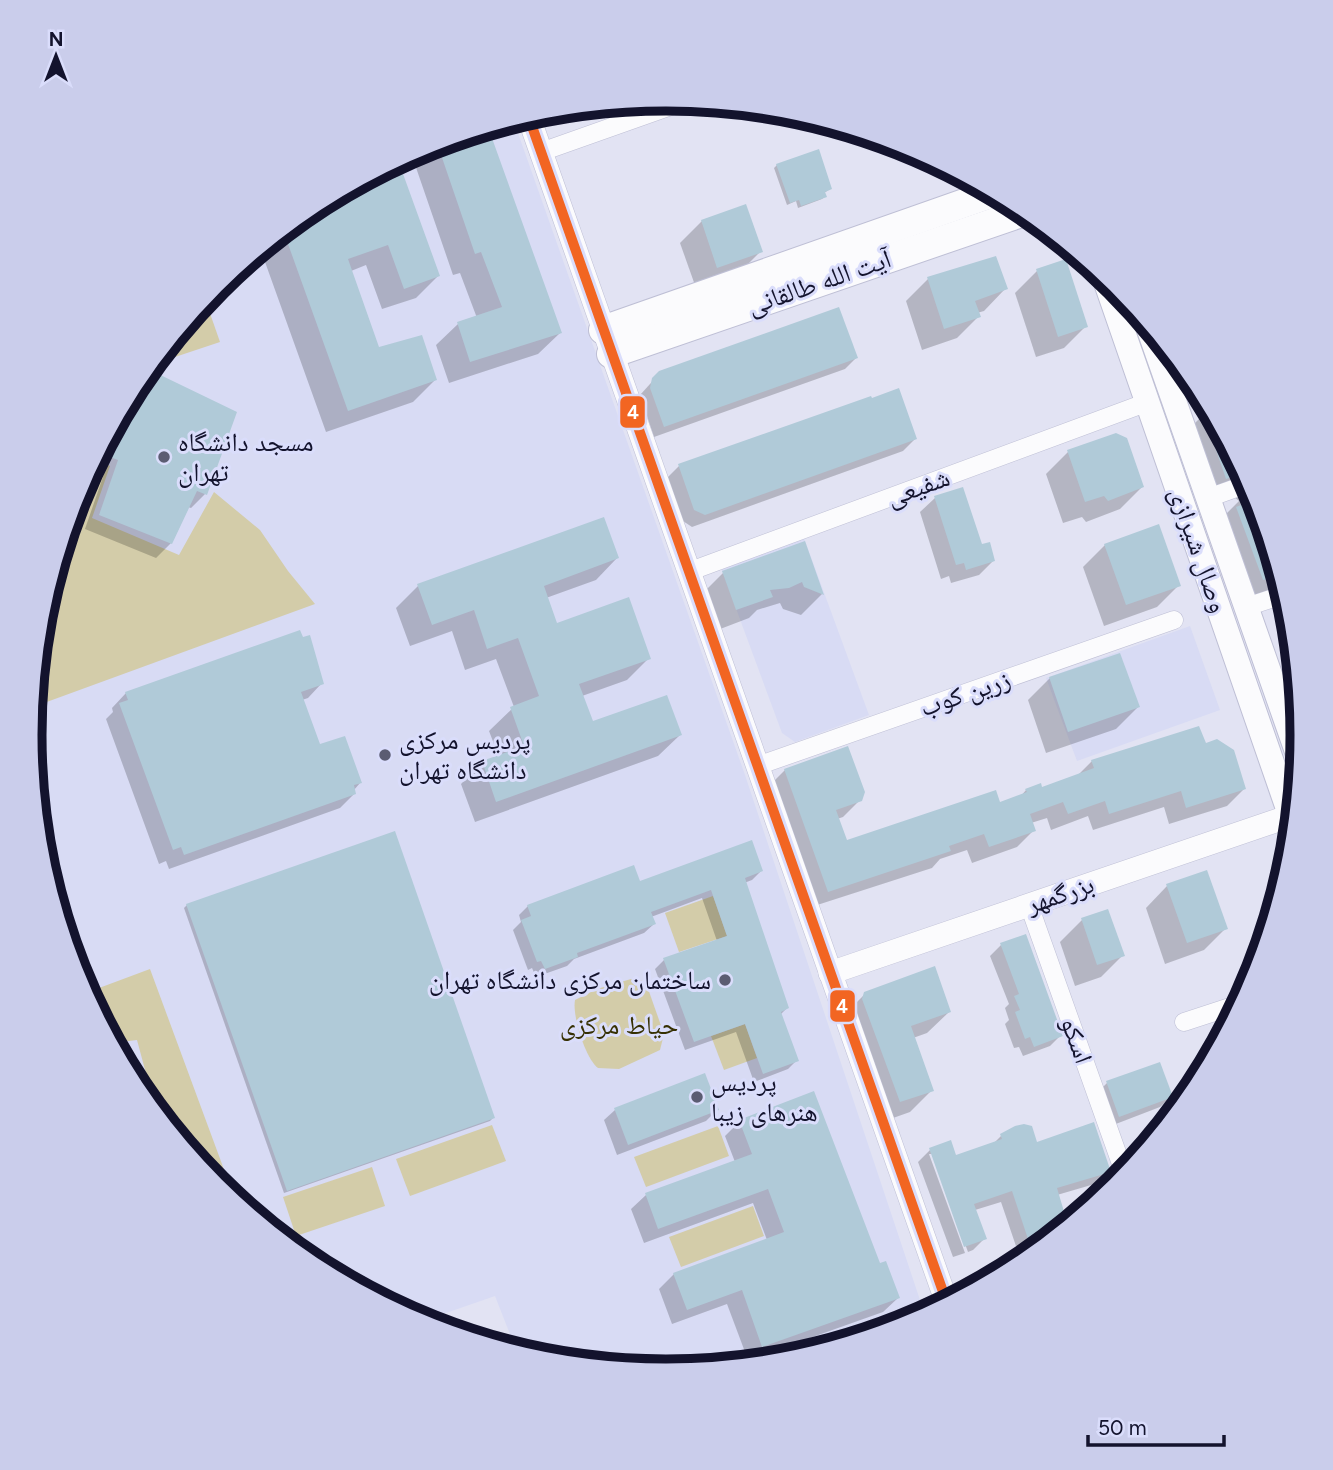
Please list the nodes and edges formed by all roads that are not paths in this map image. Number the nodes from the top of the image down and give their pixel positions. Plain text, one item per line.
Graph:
1 (656, 111) edge
2 (532, 125) edge
3 (541, 152) junction
4 (983, 197) edge
5 (1012, 216) edge
6 (1111, 296) edge
7 (607, 342) junction
8 (1165, 359) edge
9 (1172, 394) junction
10 (1148, 402) junction
11 (1239, 487) edge
12 (1208, 498) junction
13 (688, 572) junction
14 (1275, 597) edge
15 (1246, 607) junction
16 (1174, 620) dead end
17 (1291, 734) edge
18 (757, 766) junction
19 (1287, 803) edge
20 (1285, 822) edge
21 (1029, 905) junction
22 (830, 973) junction
23 (1229, 1007) edge
24 (1184, 1022) dead end
25 (1121, 1163) edge
26 (944, 1294) edge

1 - 3 street
2 - 3 street
3 - 7 street
4 - 7 main road, آیت الله طالقانی
5 - 7 main road, آیت الله طالقانی
6 - 10 main road, وصال شیرازی
7 - 13 street
8 - 9 main road, وصال شیرازی
9 - 10 main road
9 - 12 main road, وصال شیرازی
10 - 13 street, شفیعی
10 - 19 main road, وصال شیرازی
11 - 12 street
12 - 15 main road, وصال شیرازی
13 - 18 street
14 - 15 street
15 - 17 main road, وصال شیرازی
16 - 18 street, زرین کوب
18 - 22 street
20 - 21 street, بزرگمهر
21 - 22 street, بزرگمهر
21 - 25 street, اسکو
22 - 26 street
23 - 24 street

